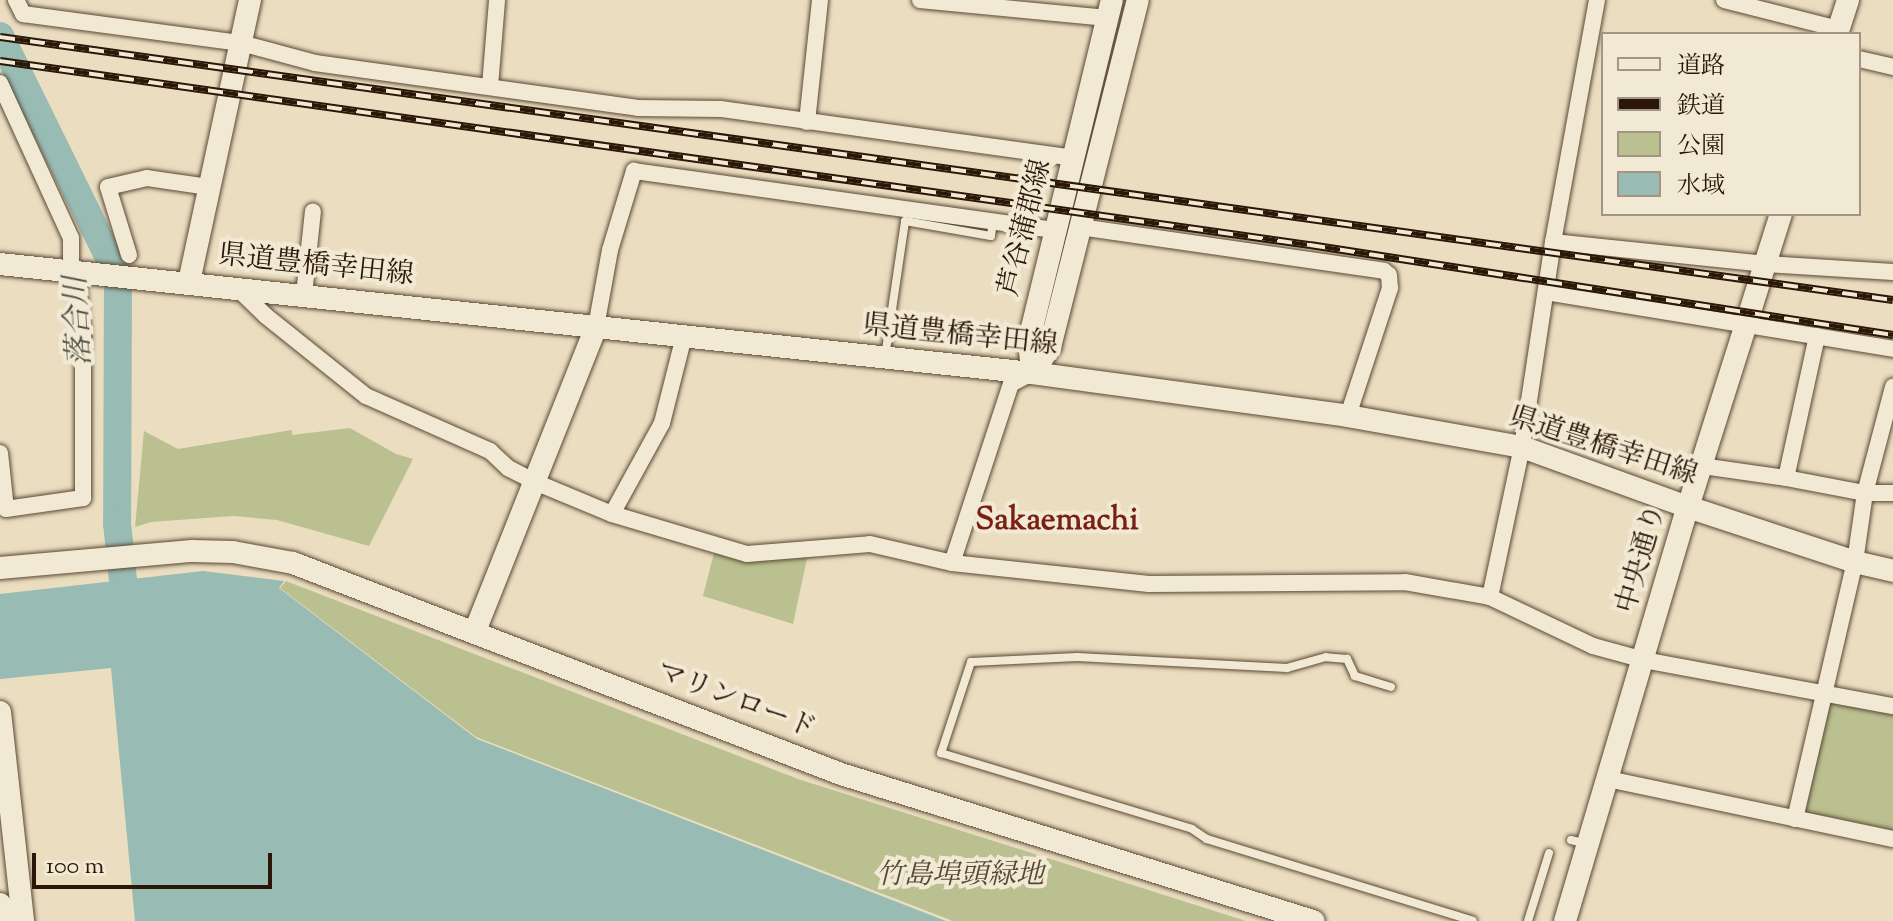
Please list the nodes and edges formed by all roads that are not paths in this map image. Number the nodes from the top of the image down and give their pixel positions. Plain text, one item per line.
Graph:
1 (16, 0) edge
2 (250, 0) edge
3 (497, 0) edge
4 (820, 0) edge
5 (920, 0) edge
6 (1138, 0) edge
7 (1597, 0) edge
8 (1724, 0) edge
9 (1848, 0) edge
10 (1110, 9) edge
11 (1838, 31) edge
12 (241, 43) junction
13 (1861, 59) edge
14 (1893, 67) edge
15 (0, 83) edge
16 (490, 86) junction
17 (807, 122) junction
18 (1074, 158) junction
19 (209, 187) junction
20 (313, 211) dead end
21 (1780, 216) edge
22 (993, 221) junction
23 (1080, 227) junction
24 (1055, 230) junction
25 (1553, 242) junction
26 (0, 264) edge
27 (1766, 264) junction
28 (132, 266) junction
29 (78, 272) junction
30 (1893, 272) edge
31 (189, 282) junction
32 (237, 287) junction
33 (1546, 292) junction
34 (304, 295) junction
35 (1747, 324) junction
36 (596, 327) junction
37 (684, 336) junction
38 (1817, 336) junction
39 (1893, 349) edge
40 (885, 357) junction
41 (1032, 373) junction
42 (1893, 387) edge
43 (1348, 416) junction
44 (1888, 431) edge
45 (1522, 447) junction
46 (0, 453) edge
47 (1702, 466) junction
48 (1786, 478) junction
49 (535, 482) junction
50 (1865, 493) junction
51 (1893, 493) edge
52 (1688, 507) junction
53 (612, 514) junction
54 (1855, 562) junction
55 (952, 563) junction
56 (0, 568) edge
57 (1893, 571) edge
58 (1490, 597) junction
59 (475, 631) junction
60 (1644, 660) junction
61 (1391, 687) dead end
62 (1825, 692) junction
63 (1893, 706) edge
64 (0, 712) edge
65 (1608, 779) junction
66 (1795, 819) junction
67 (1893, 839) edge
68 (1549, 853) dead end
69 (0, 904) edge
70 (2, 921) edge
71 (23, 921) edge
72 (1314, 921) edge
73 (1473, 921) edge
74 (1528, 921) edge
75 (1565, 921) edge

1 - 12 street
2 - 12 street
3 - 16 street
4 - 17 street
5 - 10 street
6 - 23 street, 芦谷蒲郡線
7 - 25 street
8 - 11 street
9 - 11 street
10 - 18 street, 芦谷蒲郡線
12 - 16 street
12 - 19 street
13 - 14 street
15 - 29 street
16 - 17 street
17 - 18 street
18 - 24 street, 芦谷蒲郡線
19 - 28 street
19 - 31 street
20 - 34 street
21 - 27 street, 中央通り
22 - 24 street
22 - 36 street
22 - 40 lane
23 - 41 street, 芦谷蒲郡線
23 - 43 street
24 - 41 street, 芦谷蒲郡線
25 - 27 street
25 - 33 street
26 - 29 street, 県道豊橋幸田線
27 - 30 street
27 - 35 street, 中央通り
28 - 29 street, 県道豊橋幸田線
28 - 31 street, 県道豊橋幸田線
29 - 46 street
31 - 32 street, 県道豊橋幸田線
32 - 34 street, 県道豊橋幸田線
32 - 49 street
33 - 35 street
33 - 45 street
34 - 36 street, 県道豊橋幸田線
35 - 38 street
35 - 47 street, 中央通り
36 - 37 street, 県道豊橋幸田線
36 - 49 street
37 - 40 street, 県道豊橋幸田線
37 - 53 street
38 - 39 street
38 - 48 street
40 - 41 street, 県道豊橋幸田線
41 - 43 street, 県道豊橋幸田線
41 - 55 street
42 - 44 street
43 - 45 street, 県道豊橋幸田線
44 - 50 street
45 - 52 street, 県道豊橋幸田線
45 - 58 street
47 - 48 street
47 - 52 street, 中央通り
48 - 50 street
49 - 53 street
49 - 59 street
50 - 51 street
50 - 54 street
52 - 54 street, 県道豊橋幸田線
52 - 60 street, 中央通り
53 - 55 street
54 - 57 street, 県道豊橋幸田線
54 - 62 street
55 - 58 street
56 - 59 street, マリンロード
58 - 60 street
59 - 72 street, マリンロード
60 - 62 street
60 - 65 street, 中央通り
61 - 73 lane
62 - 63 street
62 - 66 street
64 - 71 street
65 - 66 street
65 - 75 street, 中央通り
66 - 67 street
68 - 74 lane
69 - 70 street

